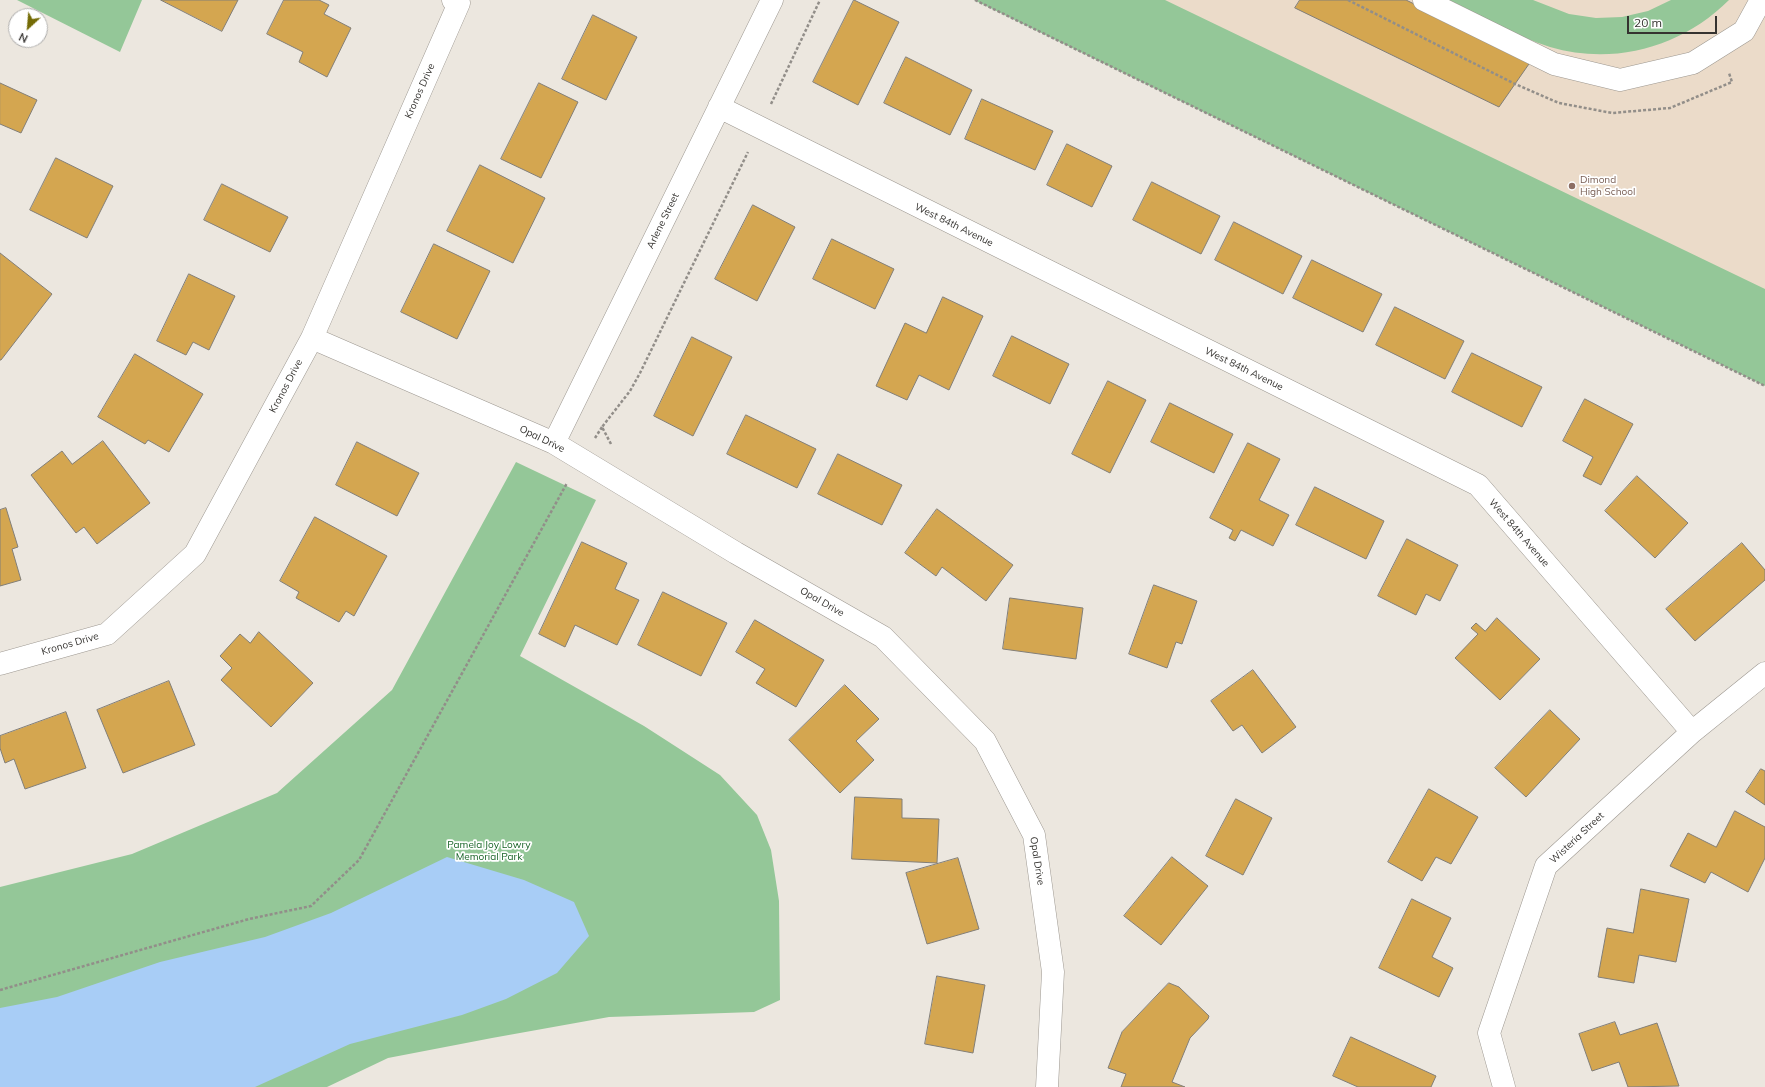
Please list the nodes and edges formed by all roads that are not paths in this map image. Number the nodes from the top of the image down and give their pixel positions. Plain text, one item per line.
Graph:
1 (772, 0) edge
2 (1424, 0) edge
3 (1761, 0) edge
4 (456, 1) edge
5 (718, 108) junction
6 (312, 338) junction
7 (554, 443) junction
8 (0, 664) edge
9 (1765, 673) edge
10 (1692, 732) junction
11 (1047, 1087) edge
12 (1504, 1087) edge

1 - 5 street, Arlene Street
2 - 3 street
4 - 6 street, Kronos Drive
5 - 7 street, Arlene Street
5 - 10 street, West 84th Avenue
6 - 7 street, Opal Drive
6 - 8 street, Kronos Drive
7 - 11 street, Opal Drive
9 - 10 street, Wisteria Street
10 - 12 street, Wisteria Street

